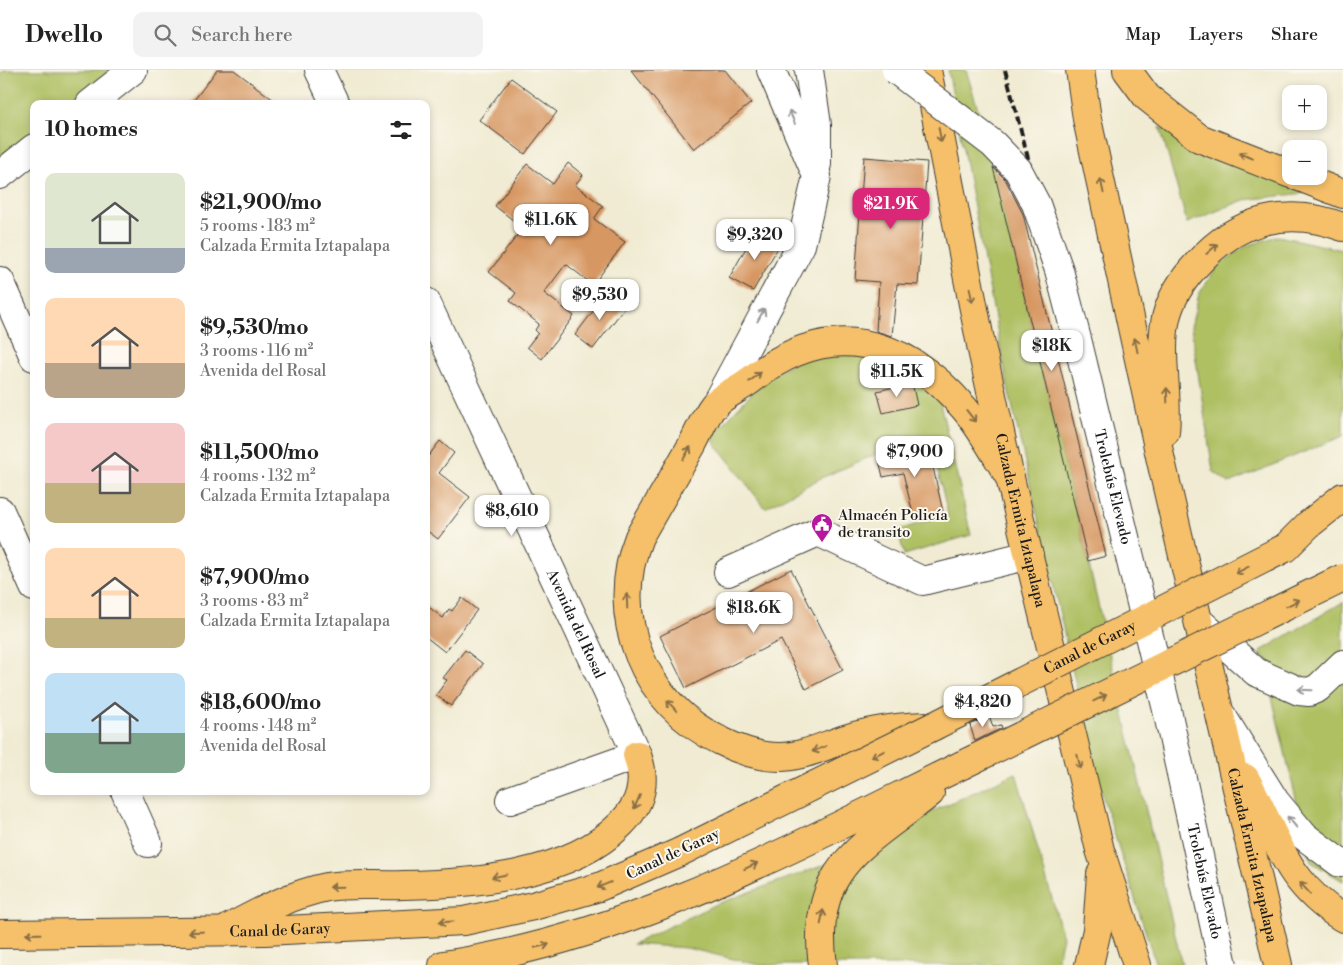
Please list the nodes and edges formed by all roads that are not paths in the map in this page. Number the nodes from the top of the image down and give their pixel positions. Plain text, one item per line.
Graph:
1 (133, 70) edge
2 (318, 70) edge
3 (771, 70) edge
4 (808, 70) edge
5 (896, 70) edge
6 (928, 70) edge
7 (1080, 70) edge
8 (1127, 70) edge
9 (95, 100) edge
10 (333, 100) edge
11 (30, 151) edge
12 (1282, 170) edge
13 (0, 175) edge
14 (817, 176) junction
15 (1320, 185) edge
16 (1343, 194) edge
17 (1343, 227) edge
18 (0, 281) edge
19 (430, 318) edge
20 (30, 348) edge
21 (715, 405) junction
22 (1161, 461) junction
23 (1010, 478) junction
24 (1343, 497) edge
25 (0, 511) edge
26 (1343, 518) edge
27 (1285, 548) junction
28 (1030, 555) junction
29 (728, 572) dead end
30 (30, 578) edge
31 (1343, 578) edge
32 (1200, 622) junction
33 (1343, 664) edge
34 (1222, 715) junction
35 (934, 726) junction
36 (637, 755) junction
37 (1231, 756) junction
38 (962, 765) junction
39 (127, 795) edge
40 (510, 800) dead end
41 (148, 843) dead end
42 (1100, 850) junction
43 (1343, 863) edge
44 (1343, 918) edge
45 (224, 931) junction
46 (0, 934) edge
47 (443, 965) edge
48 (823, 965) edge
49 (1089, 965) edge
50 (1138, 965) edge
51 (1223, 965) edge
52 (1278, 965) edge

1 - 9 street
2 - 10 street
14 -> 3 street
4 - 14 street
5 - 51 street, Trolebús Elevado, bridge
6 -> 23 main road, Calzada Ermita Iztapalapa
22 -> 7 main road, Calzada Ermita Iztapalapa
12 -> 8 main road
11 - 13 street
21 -> 14 street
15 - 16 main road
22 -> 17 main road
18 - 20 street
19 - 36 street, Avenida del Rosal
21 -> 23 main road
35 -> 21 main road
22 - 32 main road, Calzada Ermita Iztapalapa
23 - 28 main road, Calzada Ermita Iztapalapa
24 - 27 main road
25 - 30 street
26 - 27 main road, Canal de Garay
27 -> 35 main road, Canal de Garay, bridge
28 - 29 street
28 -> 42 main road, Calzada Ermita Iztapalapa
38 -> 31 main road, bridge
33 -> 32 street
32 - 34 main road, Calzada Ermita Iztapalapa
34 - 37 main road, Calzada Ermita Iztapalapa
43 -> 34 street
35 -> 45 main road, Canal de Garay, bridge
36 - 40 street
36 -> 45 main road
44 -> 37 main road
37 - 52 main road, Calzada Ermita Iztapalapa
47 -> 38 main road
48 -> 38 main road
39 - 41 street
42 - 49 main road
42 - 50 main road, Calzada Ermita Iztapalapa
45 -> 46 main road, Canal de Garay

